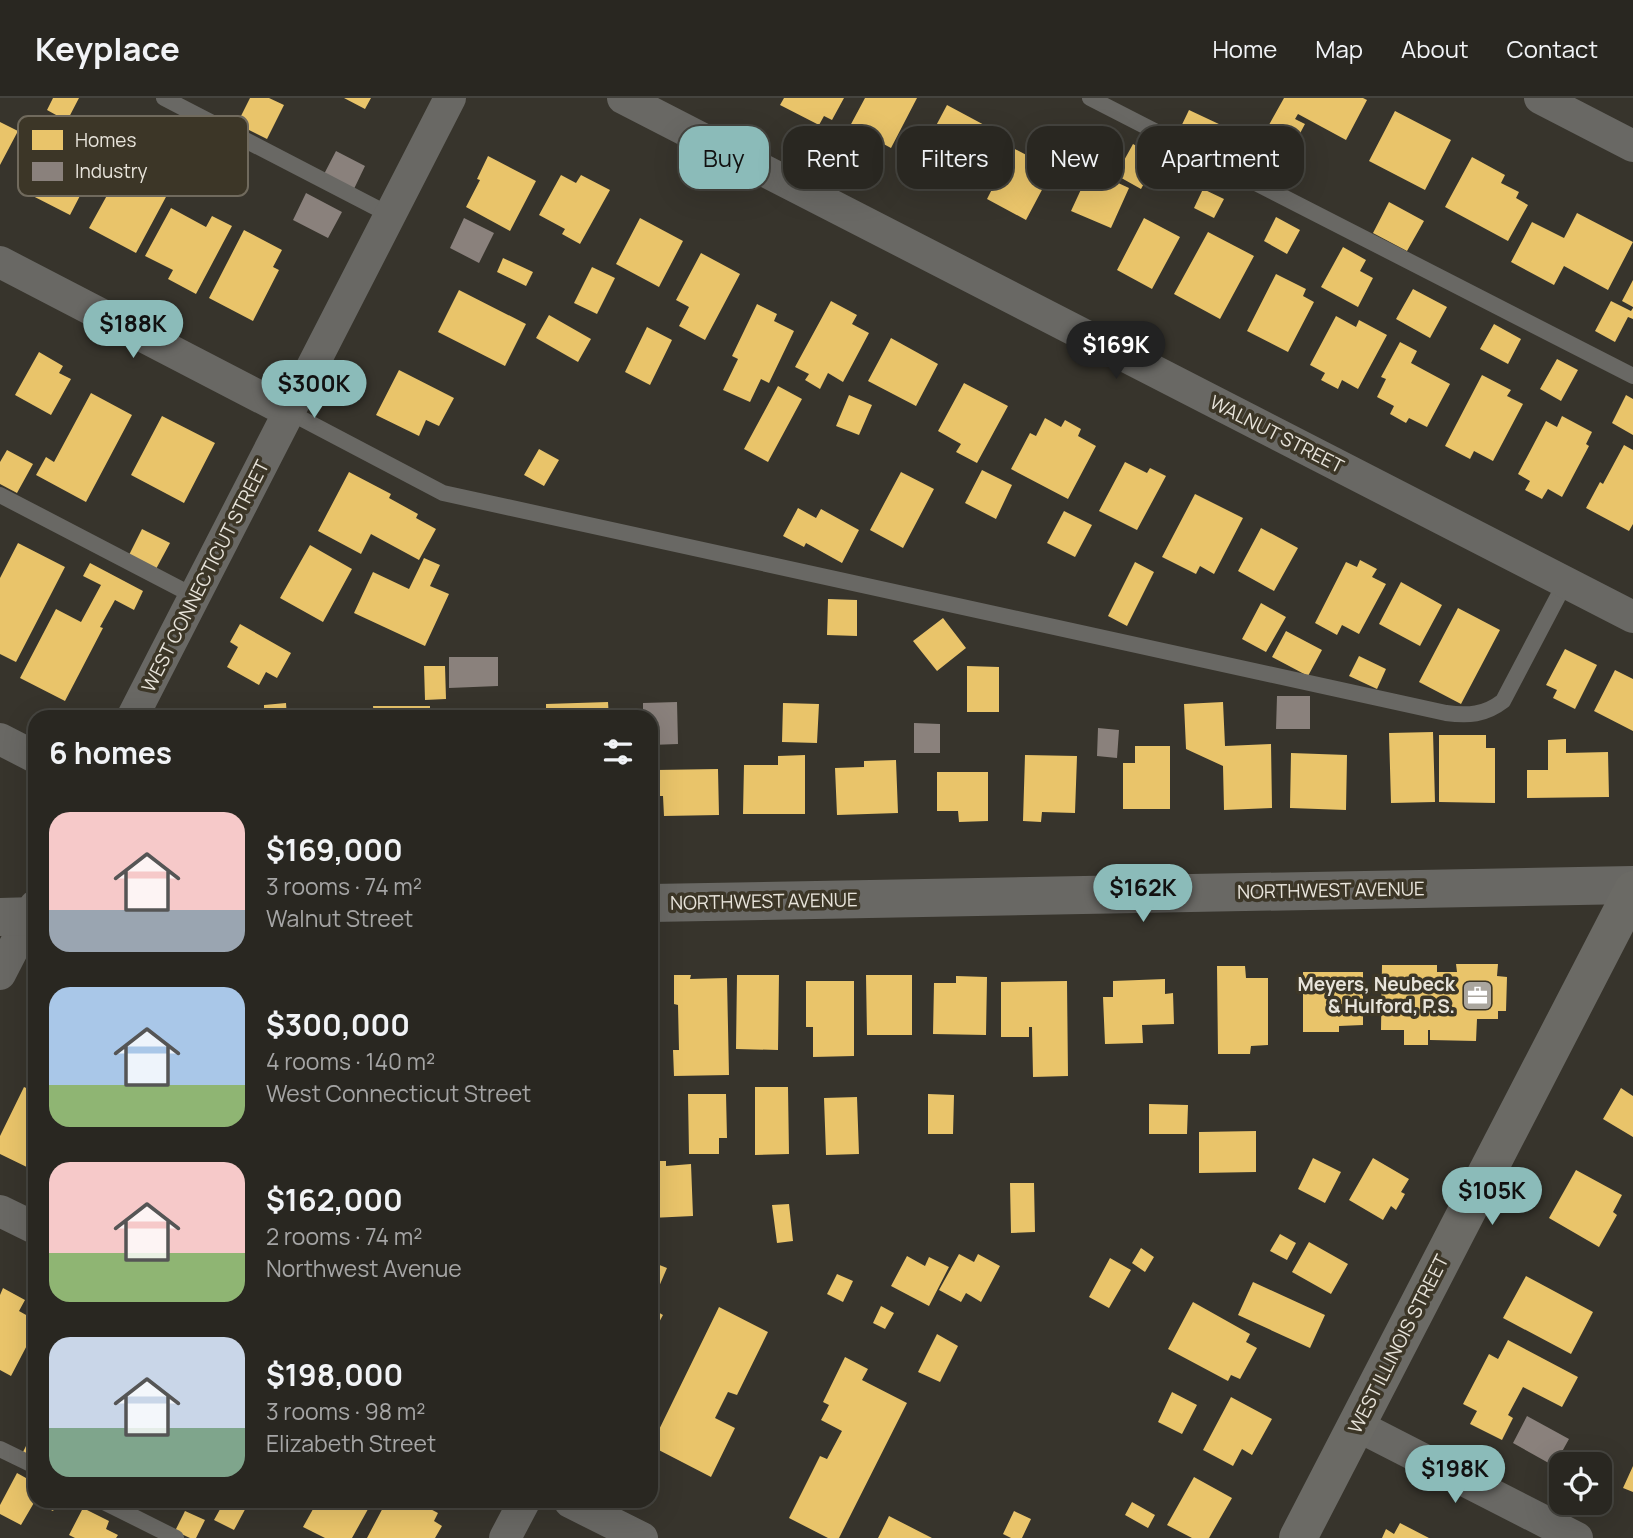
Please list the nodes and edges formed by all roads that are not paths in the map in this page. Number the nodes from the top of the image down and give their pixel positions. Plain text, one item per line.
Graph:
1 (164, 98) edge
2 (450, 98) edge
3 (623, 98) edge
4 (1090, 98) edge
5 (1541, 98) edge
6 (199, 116) edge
7 (248, 141) edge
8 (1633, 145) edge
9 (390, 215) junction
10 (0, 262) edge
11 (1633, 376) edge
12 (289, 412) junction
13 (0, 495) edge
14 (1565, 583) junction
15 (194, 596) junction
16 (1633, 617) edge
17 (136, 710) edge
18 (0, 739) edge
19 (28, 753) edge
20 (1633, 887) edge
21 (658, 903) edge
22 (25, 914) edge
23 (0, 974) edge
24 (0, 1211) edge
25 (28, 1225) edge
26 (1356, 1425) junction
27 (0, 1448) edge
28 (28, 1462) edge
29 (116, 1508) edge
30 (521, 1508) edge
31 (582, 1508) edge
32 (176, 1538) edge
33 (505, 1538) edge
34 (642, 1538) edge
35 (1298, 1538) edge
36 (1577, 1538) edge

1 - 6 lane
2 - 9 street, WEST CONNECTICUT STREET
3 - 14 street, WALNUT STREET
4 - 11 lane
5 - 8 street
7 - 9 lane
9 - 12 street, WEST CONNECTICUT STREET
10 - 12 street
12 - 14 lane
12 - 15 street, WEST CONNECTICUT STREET
13 - 15 lane
14 - 16 street, WALNUT STREET
15 - 17 street, WEST CONNECTICUT STREET
18 - 19 street
20 - 21 street, NORTHWEST AVENUE
20 - 26 main road, WEST ILLINOIS STREET
22 - 23 street
24 - 25 street
26 - 35 main road, WEST ILLINOIS STREET
26 - 36 street
27 - 28 lane
29 - 32 lane
30 - 33 street
31 - 34 street

